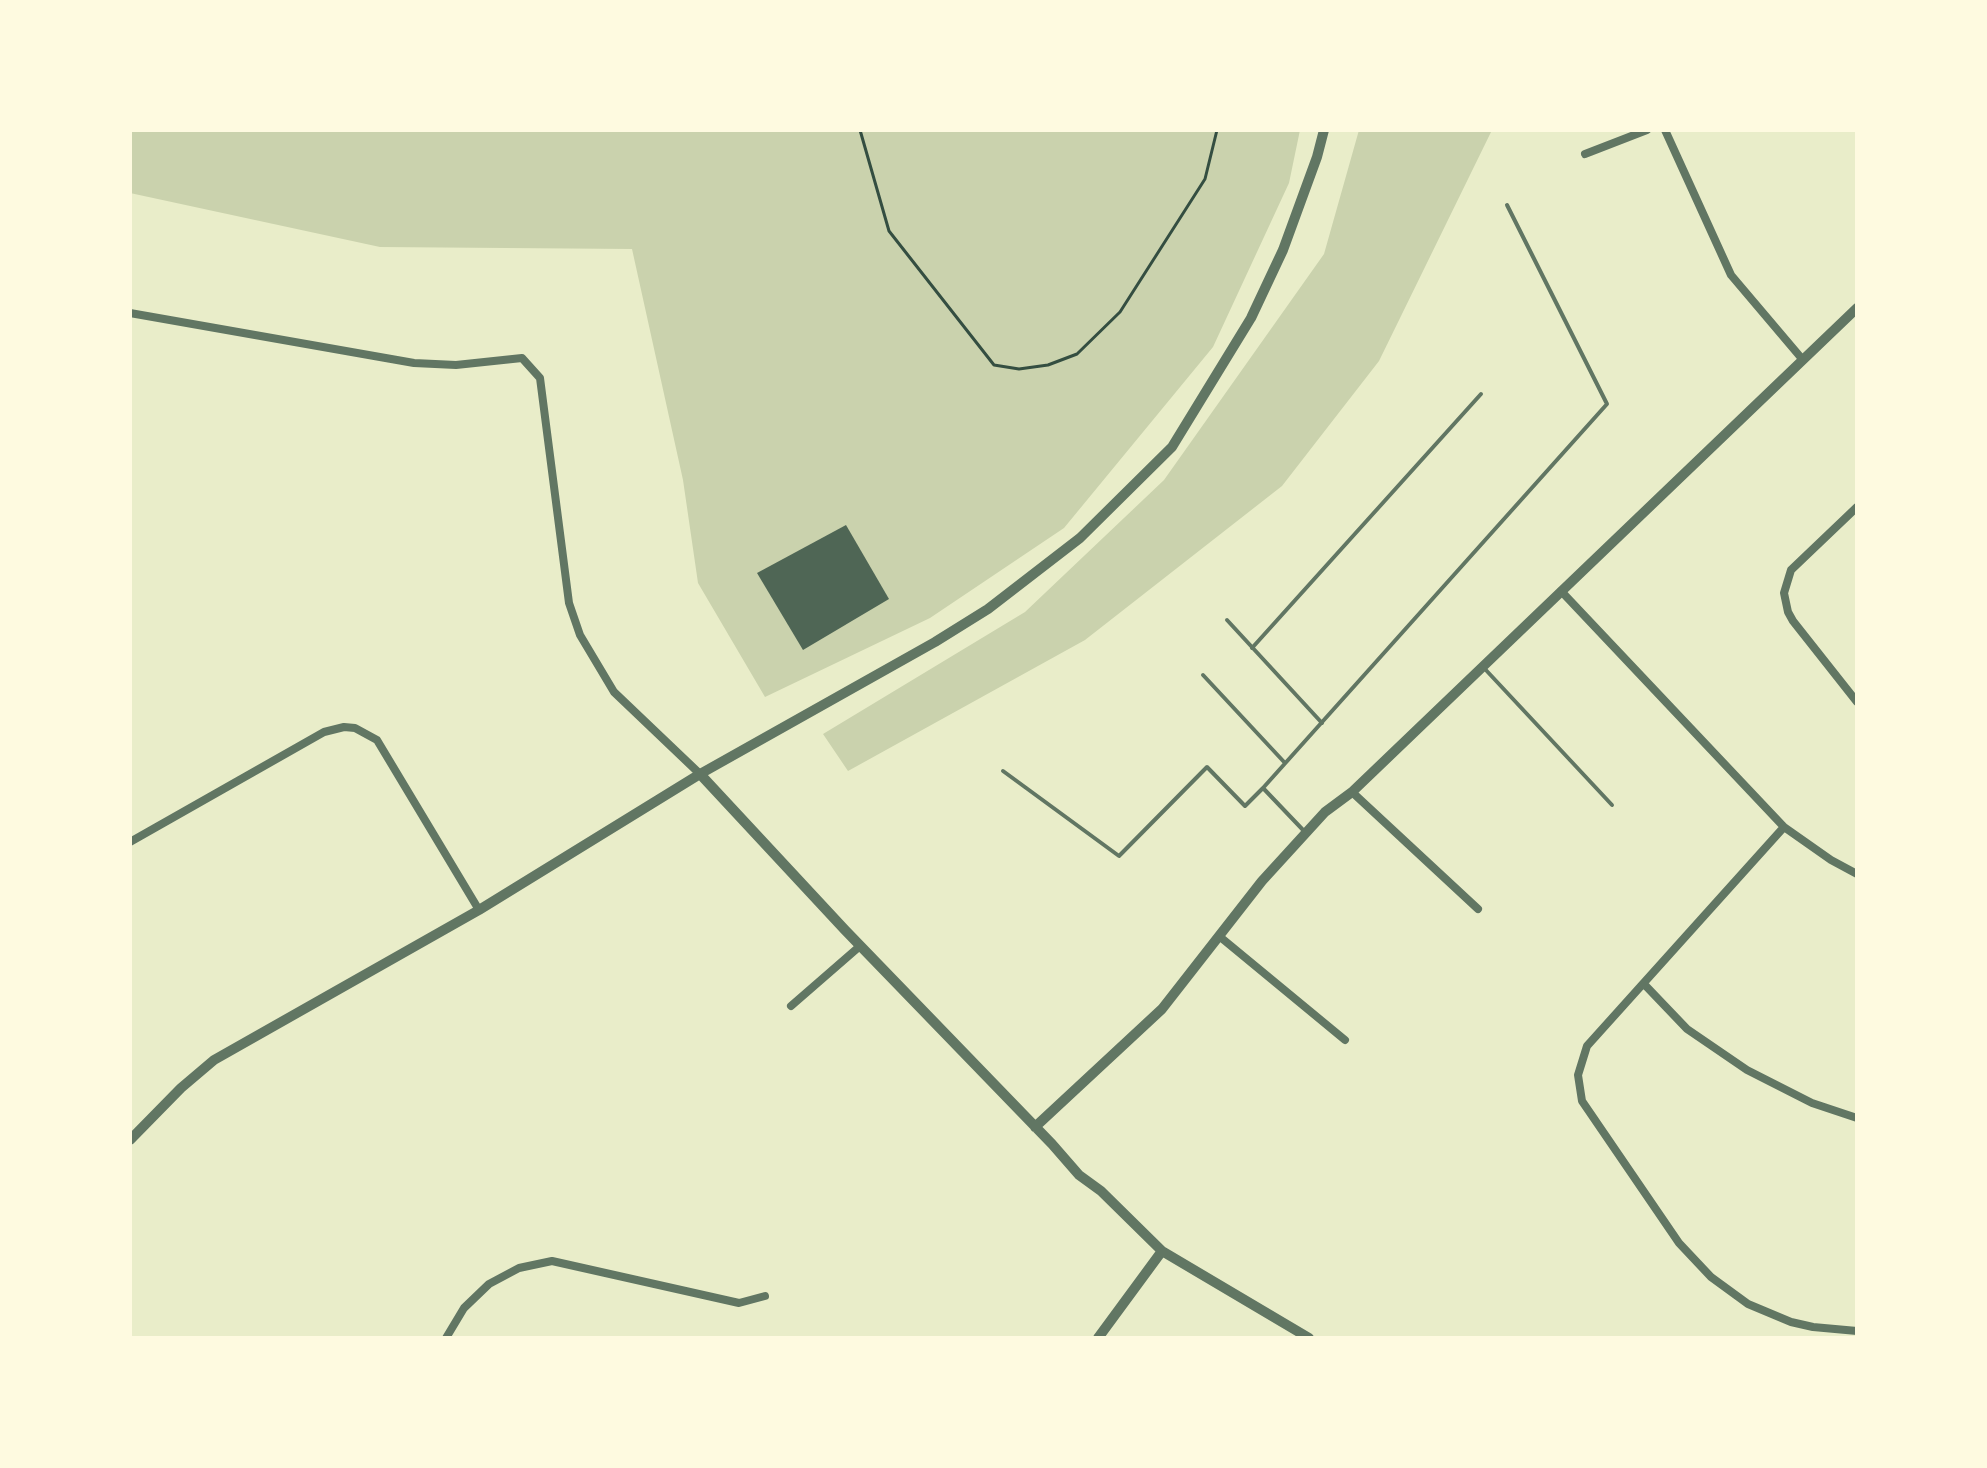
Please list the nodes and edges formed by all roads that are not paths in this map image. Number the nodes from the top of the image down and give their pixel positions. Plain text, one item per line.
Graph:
1 (1324, 130) edge
2 (1647, 130) edge
3 (1665, 130) edge
4 (1585, 154) dead end
5 (1507, 205) dead end
6 (1857, 308) edge
7 (130, 313) edge
8 (1803, 360) junction
9 (1481, 394) dead end
10 (1857, 507) edge
11 (1561, 591) junction
12 (1227, 620) dead end
13 (1252, 648) junction
14 (1483, 666) junction
15 (1203, 675) dead end
16 (1857, 702) edge
17 (1322, 723) junction
18 (1285, 763) junction
19 (1003, 771) dead end
20 (700, 774) junction
21 (1263, 788) junction
22 (1352, 792) junction
23 (1612, 805) dead end
24 (1784, 827) junction
25 (1306, 832) junction
26 (130, 842) edge
27 (1857, 874) edge
28 (1478, 909) dead end
29 (479, 910) junction
30 (1219, 936) junction
31 (860, 946) junction
32 (1644, 984) junction
33 (791, 1006) dead end
34 (1345, 1040) dead end
35 (1857, 1118) edge
36 (1035, 1127) junction
37 (130, 1140) edge
38 (1162, 1251) junction
39 (765, 1296) dead end
40 (1857, 1331) edge
41 (446, 1338) edge
42 (1098, 1338) edge
43 (1309, 1338) edge

1 - 20 street
2 - 4 street
3 - 8 street
5 - 17 lane
6 - 8 street
7 - 20 street
8 - 11 street
9 - 13 lane
10 - 16 street
11 - 14 street
11 - 24 street
12 - 13 lane
13 - 17 lane
14 - 22 street
14 - 23 lane
15 - 18 lane
17 - 18 lane
18 - 21 lane
19 - 21 lane
20 - 29 street
20 - 31 street
21 - 25 lane
22 - 25 street
22 - 28 street
24 - 27 street
24 - 32 street
25 - 30 street
26 - 29 street
29 - 37 street
30 - 34 street
30 - 36 street
31 - 33 street
31 - 36 street
32 - 35 street
32 - 40 street
36 - 38 street
38 - 42 street
38 - 43 street
39 - 41 street

